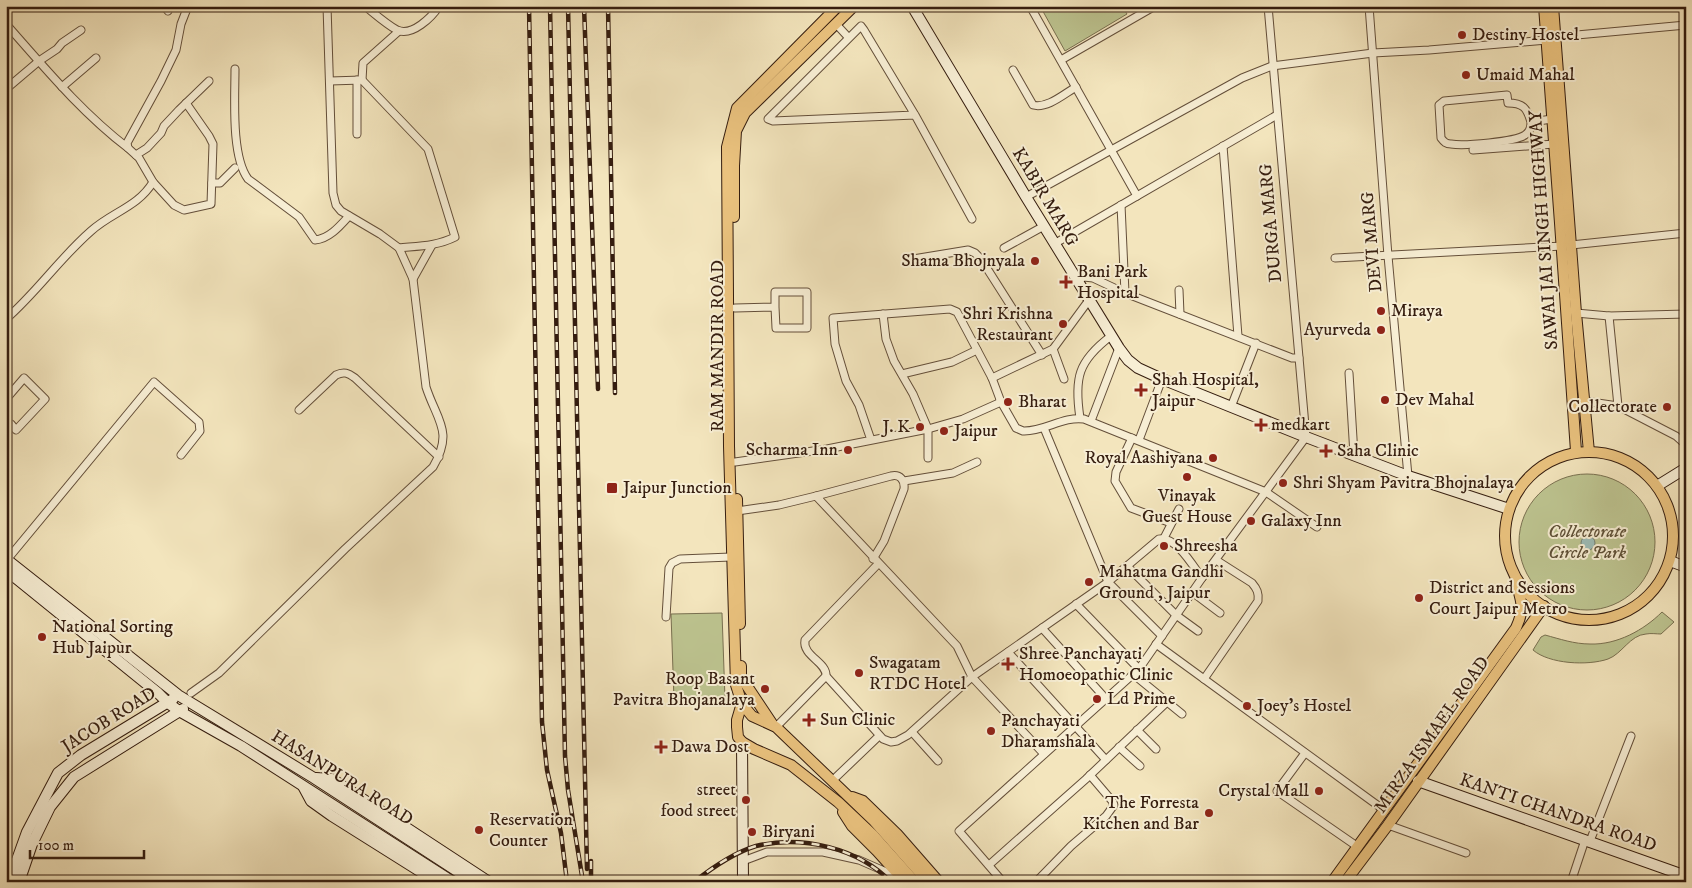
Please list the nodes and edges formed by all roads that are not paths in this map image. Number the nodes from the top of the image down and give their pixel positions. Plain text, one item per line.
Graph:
1 (188, 6) edge
2 (327, 6) edge
3 (365, 6) edge
4 (439, 6) edge
5 (838, 6) edge
6 (854, 6) edge
7 (912, 6) edge
8 (1030, 6) edge
9 (1155, 6) edge
10 (1268, 6) edge
11 (1369, 6) edge
12 (1544, 6) edge
13 (1552, 6) edge
14 (828, 16) junction
15 (6, 24) edge
16 (836, 24) junction
17 (1686, 25) edge
18 (81, 30) dead end
19 (399, 31) junction
20 (848, 37) junction
21 (1551, 38) junction
22 (1373, 53) junction
23 (96, 58) dead end
24 (1061, 60) junction
25 (39, 61) junction
26 (1272, 66) junction
27 (235, 70) dead end
28 (1013, 70) dead end
29 (360, 80) junction
30 (209, 81) dead end
31 (330, 81) junction
32 (62, 87) junction
33 (1076, 87) junction
34 (6, 88) edge
35 (186, 103) junction
36 (915, 115) junction
37 (1277, 115) junction
38 (1552, 119) junction
39 (1531, 122) junction
40 (357, 134) dead end
41 (1554, 144) junction
42 (1223, 146) junction
43 (128, 148) junction
44 (1111, 150) junction
45 (1473, 150) dead end
46 (136, 156) junction
47 (236, 168) dead end
48 (154, 182) junction
49 (212, 182) junction
50 (1137, 196) junction
51 (1026, 197) junction
52 (1121, 205) junction
53 (349, 216) junction
54 (972, 219) dead end
55 (1044, 226) junction
56 (1686, 233) edge
57 (1054, 244) junction
58 (432, 245) junction
59 (1567, 246) junction
60 (399, 248) junction
61 (1004, 248) dead end
62 (1388, 256) junction
63 (1335, 258) dead end
64 (907, 260) dead end
65 (413, 280) junction
66 (1077, 280) junction
67 (1179, 290) dead end
68 (1125, 293) junction
69 (1089, 300) junction
70 (775, 307) junction
71 (735, 308) junction
72 (1576, 313) junction
73 (883, 314) junction
74 (1180, 314) junction
75 (1686, 314) edge
76 (1609, 316) junction
77 (6, 319) edge
78 (1111, 336) junction
79 (1238, 336) junction
80 (1256, 343) junction
81 (1119, 348) junction
82 (1053, 349) junction
83 (977, 350) junction
84 (1042, 355) junction
85 (1299, 358) junction
86 (1350, 373) dead end
87 (902, 374) junction
88 (992, 378) junction
89 (1064, 379) dead end
90 (1162, 379) junction
91 (6, 399) edge
92 (1000, 400) junction
93 (1584, 401) junction
94 (1618, 406) junction
95 (1231, 407) junction
96 (299, 410) dead end
97 (1080, 418) junction
98 (1091, 421) junction
99 (1044, 428) junction
100 (928, 429) junction
101 (6, 430) edge
102 (1306, 437) junction
103 (1135, 439) junction
104 (871, 440) junction
105 (1685, 443) edge
106 (1576, 451) junction
107 (1589, 452) junction
108 (181, 456) dead end
109 (439, 456) junction
110 (1354, 456) junction
111 (928, 458) dead end
112 (735, 462) junction
113 (977, 462) dead end
114 (1686, 468) edge
115 (1408, 476) junction
116 (904, 481) junction
117 (1657, 486) junction
118 (1266, 492) junction
119 (816, 496) junction
120 (1179, 509) dead end
121 (1509, 509) junction
122 (737, 511) junction
123 (1172, 523) junction
124 (1317, 527) dead end
125 (1164, 538) junction
126 (731, 557) junction
127 (1216, 560) junction
128 (876, 561) junction
129 (1670, 561) junction
130 (6, 563) edge
131 (1127, 566) junction
132 (1686, 567) edge
133 (1512, 568) junction
134 (1202, 578) junction
135 (1108, 582) junction
136 (1192, 592) junction
137 (1076, 604) junction
138 (1544, 606) junction
139 (1220, 613) dead end
140 (1176, 615) junction
141 (666, 617) dead end
142 (1042, 628) junction
143 (1198, 631) dead end
144 (1162, 636) junction
145 (1156, 644) junction
146 (1008, 652) junction
147 (1139, 669) junction
148 (1133, 674) junction
149 (826, 676) junction
150 (972, 677) junction
151 (1204, 679) junction
152 (178, 695) junction
153 (192, 698) junction
154 (1106, 699) junction
155 (1167, 702) junction
156 (168, 703) junction
157 (742, 703) junction
158 (179, 711) junction
159 (1182, 714) dead end
160 (774, 726) junction
161 (1076, 726) junction
162 (1137, 730) junction
163 (912, 732) junction
164 (879, 736) junction
165 (1631, 736) dead end
166 (742, 742) junction
167 (1120, 747) junction
168 (1156, 749) dead end
169 (1305, 753) junction
170 (1044, 754) junction
171 (1106, 760) junction
172 (938, 761) dead end
173 (1140, 766) dead end
174 (1090, 775) junction
175 (314, 778) junction
176 (832, 781) junction
177 (1418, 782) junction
178 (302, 786) junction
179 (844, 794) junction
180 (838, 802) junction
181 (854, 809) junction
182 (1384, 810) junction
183 (1388, 825) junction
184 (1587, 841) junction
185 (1358, 847) junction
186 (1466, 852) dead end
187 (743, 861) junction
188 (989, 865) junction
189 (1686, 876) edge
190 (903, 880) edge
191 (8, 882) edge
192 (19, 882) edge
193 (437, 882) edge
194 (453, 882) edge
195 (474, 882) edge
196 (490, 882) edge
197 (743, 882) edge
198 (915, 882) edge
199 (928, 882) edge
200 (939, 882) edge
201 (1003, 882) edge
202 (1036, 882) edge
203 (1332, 882) edge
204 (1345, 882) edge
205 (1571, 882) edge

1 - 43 street
2 - 31 street
3 - 19 street
4 - 19 street
5 - 14 main road, RAM MANDIR ROAD
6 - 16 main road, RAM MANDIR ROAD
7 - 51 street, KABIR MARG
8 - 24 street
9 - 24 street
10 - 26 street, DURGA MARG
11 - 22 street, DEVI MARG
12 - 21 main road, SAWAI JAI SINGH HIGHWAY
13 - 21 main road
14 - 16 main road
14 - 126 main road, RAM MANDIR ROAD
15 - 25 street
16 - 20 street
16 - 71 main road, RAM MANDIR ROAD
17 - 21 street
18 - 25 street
19 - 29 street
20 - 36 street
20 - 36 street
21 - 22 street
21 - 38 main road, SAWAI JAI SINGH HIGHWAY
21 - 59 main road
22 - 26 street
22 - 62 street, DEVI MARG
23 - 32 street
24 - 33 street
25 - 32 street
25 - 34 street
26 - 37 street, DURGA MARG
26 - 44 street
27 - 53 street
28 - 33 street
29 - 31 street
29 - 40 street
29 - 58 street
30 - 35 street
31 - 53 street
32 - 43 street
33 - 44 street
35 - 46 street
35 - 49 street
36 - 54 street
37 - 42 street
37 - 85 street, DURGA MARG
38 - 39 street
38 - 41 main road, SAWAI JAI SINGH HIGHWAY
39 - 39 street
41 - 45 street
41 - 59 main road, SAWAI JAI SINGH HIGHWAY
42 - 50 street
42 - 79 street
43 - 46 street
44 - 50 street
44 - 51 street
46 - 48 street
47 - 49 street
48 - 49 street
48 - 77 street
50 - 52 street
51 - 55 street, KABIR MARG
52 - 57 street
52 - 68 street
53 - 60 street
55 - 57 street, KABIR MARG
55 - 61 street
56 - 59 street
57 - 66 street, KABIR MARG
58 - 60 street
58 - 65 street
59 - 62 street
59 - 72 main road
59 - 106 main road, SAWAI JAI SINGH HIGHWAY
60 - 65 street
62 - 63 street
62 - 115 street, DEVI MARG
64 - 84 street
65 - 109 street
66 - 68 street
66 - 69 street, KABIR MARG
67 - 74 street
68 - 74 street
69 - 78 street, KABIR MARG
69 - 82 street
70 - 70 street
70 - 71 street
71 - 112 main road, RAM MANDIR ROAD
72 - 76 street
72 - 93 main road
73 - 83 street
73 - 87 street
73 - 104 street
74 - 79 street
75 - 76 street
76 - 94 street
78 - 81 street, KABIR MARG
78 - 97 street
79 - 80 street
80 - 85 street
80 - 95 street
81 - 90 street, KABIR MARG
81 - 98 street
82 - 84 street
82 - 89 street
83 - 87 street
83 - 88 street
84 - 88 street
85 - 102 street, DURGA MARG
86 - 110 street
87 - 100 street
88 - 92 street
90 - 95 street, KABIR MARG
90 - 103 street
91 - 101 street
92 - 99 street
92 - 100 street
93 - 94 street
93 - 107 main road
94 - 105 street
95 - 102 street, KABIR MARG
96 - 109 street
97 - 98 street
97 - 99 street
98 - 103 street
99 - 135 street
100 - 104 street
100 - 111 street
102 - 110 street, KABIR MARG
102 - 118 street
103 - 118 street
103 - 123 street
104 - 112 street
106 - 107 main road
106 - 121 main road
107 - 117 main road
108 - 130 street
109 - 153 street
110 - 115 street, KABIR MARG
112 - 122 main road, RAM MANDIR ROAD
113 - 116 street
114 - 117 street
115 - 121 street, KABIR MARG
116 - 119 street
116 - 128 street
117 - 129 main road
118 - 124 street
118 - 127 street
119 - 122 street
119 - 128 street
120 - 123 street
121 - 133 main road
122 - 160 main road, RAM MANDIR ROAD
123 - 125 street
125 - 131 street
125 - 134 street
126 - 141 street
126 - 157 main road, RAM MANDIR ROAD
127 - 134 street
127 - 151 street
128 - 149 street
128 - 150 street
129 - 132 street
129 - 138 main road
130 - 152 street, HASANPURA ROAD
130 - 156 street
131 - 135 street
131 - 140 street
133 - 138 main road
133 - 182 main road
134 - 136 street
135 - 137 street
135 - 144 street
136 - 139 street
136 - 140 street
137 - 142 street
137 - 147 street
138 - 177 main road, MIRZA ISMAEL ROAD
140 - 143 street
140 - 144 street
142 - 146 street
142 - 154 street
144 - 145 street
145 - 147 street
145 - 151 street
146 - 150 street
146 - 161 street
147 - 148 street
148 - 154 street
148 - 155 street
149 - 160 street
149 - 164 street
150 - 163 street
150 - 170 street
151 - 169 street
152 - 153 street, HASANPURA ROAD
152 - 156 street, JACOB ROAD
153 - 158 street, JACOB ROAD
153 - 175 street, HASANPURA ROAD
154 - 161 street
155 - 159 street
155 - 162 street
156 - 158 street
156 - 191 street, JACOB ROAD
157 - 160 main road
157 - 166 main road
158 - 178 street
158 - 192 street, JACOB ROAD
160 - 176 main road
161 - 170 street
161 - 171 street
162 - 167 street
162 - 168 street
163 - 164 street
163 - 172 street
164 - 176 street
165 - 184 street
166 - 180 main road
166 - 187 street
167 - 171 street
167 - 173 street
169 - 182 street
169 - 185 street
170 - 188 street
171 - 174 street
174 - 188 street
174 - 202 street
175 - 195 street, HASANPURA ROAD
175 - 196 street
176 - 179 main road
177 - 183 main road, MIRZA ISMAEL ROAD
177 - 184 street, KANTI CHANDRA ROAD
178 - 193 street
178 - 194 street
179 - 181 main road
179 - 200 main road
180 - 181 main road
180 - 190 main road
181 - 198 main road
181 - 199 main road
182 - 185 main road
183 - 186 street
183 - 204 main road, MIRZA ISMAEL ROAD
184 - 189 street, KANTI CHANDRA ROAD
184 - 205 street
185 - 203 main road
187 - 190 street
187 - 197 street
188 - 201 street

